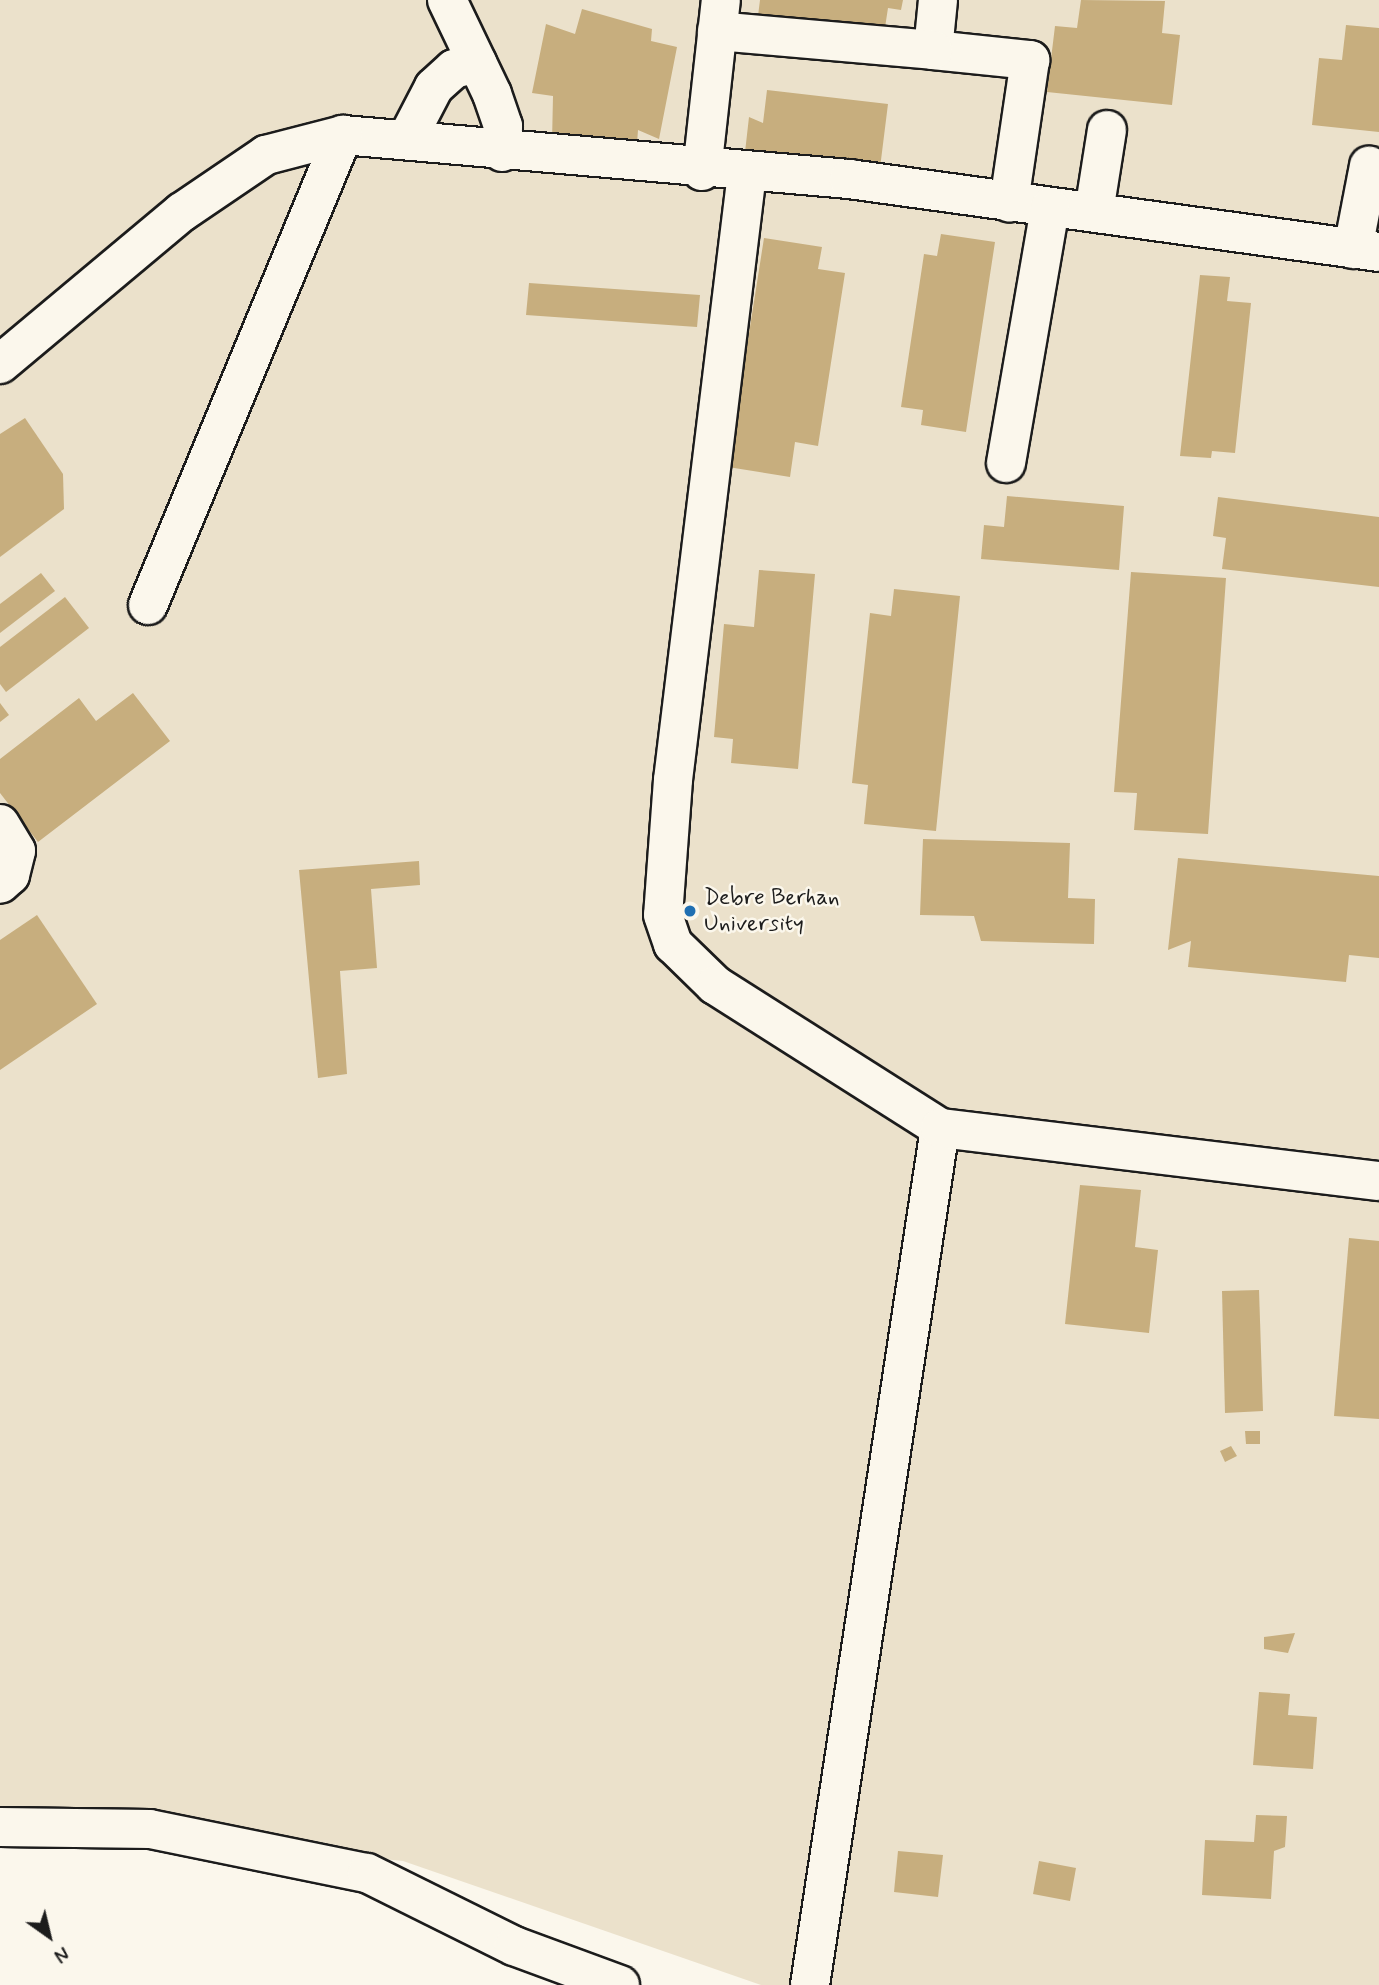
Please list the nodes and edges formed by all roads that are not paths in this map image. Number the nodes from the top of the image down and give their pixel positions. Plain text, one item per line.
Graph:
1 (447, 0) edge
2 (938, 0) edge
3 (719, 16) edge
4 (933, 50) junction
5 (477, 63) junction
6 (1107, 130) dead end
7 (343, 135) junction
8 (408, 137) junction
9 (502, 152) junction
10 (1369, 166) dead end
11 (702, 171) junction
12 (747, 173) junction
13 (1009, 202) junction
14 (1050, 208) junction
15 (1094, 212) junction
16 (1366, 250) edge
17 (0, 364) edge
18 (1006, 463) dead end
19 (148, 605) dead end
20 (0, 824) edge
21 (0, 884) edge
22 (940, 1128) junction
23 (1379, 1181) edge
24 (0, 1827) edge
25 (620, 1985) edge
26 (810, 1985) edge

1 - 5 street
2 - 4 street
3 - 4 street
3 - 11 street
4 - 13 street
5 - 8 street
5 - 9 street
6 - 15 street
7 - 8 street
7 - 17 street
7 - 19 street
8 - 9 street
9 - 11 street
10 - 16 street
11 - 12 street
12 - 13 street
12 - 22 street
13 - 14 street
14 - 15 street
14 - 18 street
15 - 16 street
20 - 21 street
22 - 23 street
22 - 26 street
24 - 25 street

